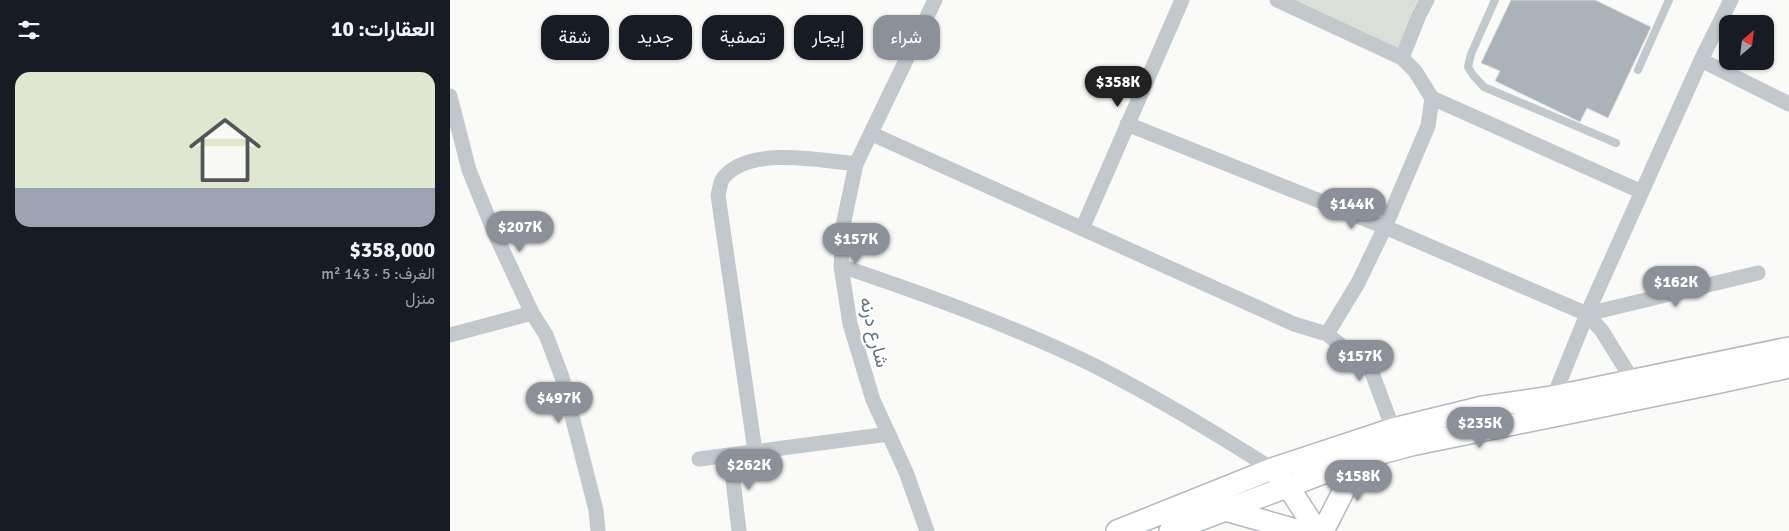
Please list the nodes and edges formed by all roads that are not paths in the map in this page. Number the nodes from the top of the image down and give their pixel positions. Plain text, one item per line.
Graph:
1 (935, 0) edge
2 (1182, 0) edge
3 (1277, 0) edge
4 (1427, 0) edge
5 (1495, 0) edge
6 (1669, 0) edge
7 (1730, 0) edge
8 (1402, 58) junction
9 (1701, 60) junction
10 (1638, 70) dead end
11 (450, 96) edge
12 (1432, 98) junction
13 (1789, 104) edge
14 (1127, 124) junction
15 (872, 134) junction
16 (1616, 142) dead end
17 (856, 164) junction
18 (1642, 192) junction
19 (1385, 227) junction
20 (1082, 229) junction
21 (841, 266) junction
22 (1758, 273) dead end
23 (532, 313) junction
24 (1587, 314) junction
25 (1327, 334) junction
26 (450, 335) edge
27 (1789, 348) edge
28 (1789, 367) edge
29 (1633, 381) junction
30 (1551, 407) junction
31 (1393, 429) junction
32 (889, 434) junction
33 (755, 452) junction
34 (730, 455) junction
35 (1362, 458) junction
36 (699, 459) dead end
37 (1272, 469) junction
38 (1287, 485) junction
39 (1225, 510) junction
40 (598, 531) edge
41 (739, 531) edge
42 (927, 531) edge
43 (1117, 531) edge
44 (1170, 531) edge
45 (1300, 531) edge
46 (1317, 531) edge
47 (1324, 531) edge

1 - 15 street, شارع درنه
2 - 14 street
3 - 8 street
4 - 8 street
5 - 16 lane
6 - 10 lane
7 - 9 street
8 - 12 street
9 - 13 street
9 - 18 street
11 - 23 street
12 - 18 street
12 - 19 street
14 - 19 street
14 - 20 street
15 - 17 street, شارع درنه
15 - 20 street
17 - 21 street, شارع درنه
17 - 33 street
18 - 24 street
19 - 24 street
19 - 25 street
20 - 25 street
21 - 32 street, شارع درنه
21 - 37 street
22 - 24 street
23 - 26 street
23 - 40 street
24 - 29 street
24 - 30 street
25 - 31 street
27 - 29 main road
28 - 30 main road
29 - 30 main road
30 - 31 main road
30 - 35 main road
31 - 37 main road
32 - 33 street
32 - 42 street, شارع درنه
33 - 34 street
34 - 36 street
34 - 41 street
35 - 38 main road
35 - 47 main road
37 - 38 main road
37 - 43 main road
38 - 39 main road
38 - 46 main road
39 - 44 main road
39 - 45 main road

